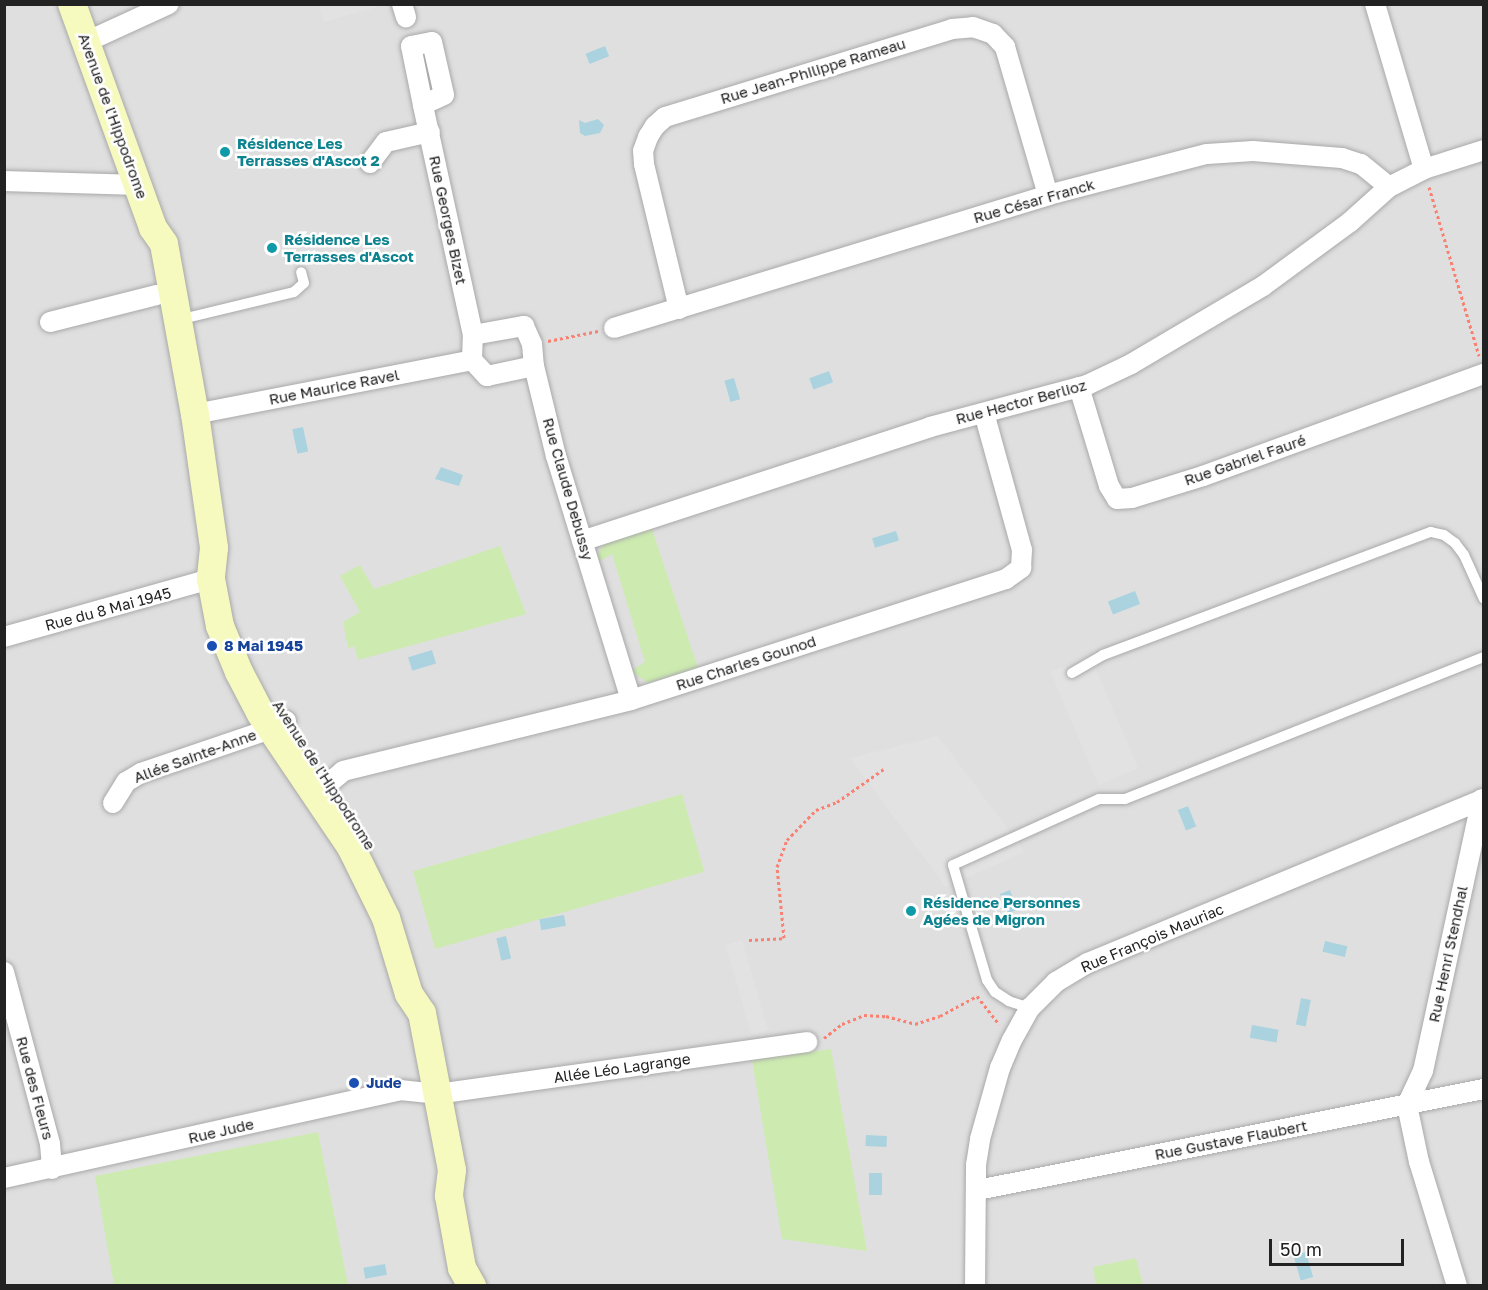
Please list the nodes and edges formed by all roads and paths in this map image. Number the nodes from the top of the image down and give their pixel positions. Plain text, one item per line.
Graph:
1 (72, 4) edge
2 (169, 4) edge
3 (1375, 4) edge
4 (86, 42) junction
5 (423, 105) dead end
6 (429, 132) junction
7 (1484, 150) edge
8 (370, 163) dead end
9 (1424, 169) junction
10 (4, 181) edge
11 (139, 185) junction
12 (1389, 187) junction
13 (1048, 195) junction
14 (153, 228) junction
15 (301, 272) dead end
16 (157, 295) junction
17 (679, 309) junction
18 (178, 320) junction
19 (50, 322) dead end
20 (614, 328) joint
21 (473, 335) junction
22 (532, 344) junction
23 (472, 360) junction
24 (534, 366) junction
25 (1482, 368) edge
26 (1079, 387) junction
27 (984, 413) junction
28 (195, 414) junction
29 (582, 541) junction
30 (212, 579) junction
31 (1484, 599) edge
32 (4, 637) edge
33 (1484, 657) edge
34 (1072, 673) dead end
35 (631, 700) junction
36 (278, 725) junction
37 (885, 768) dead end
38 (323, 788) junction
39 (1483, 799) edge
40 (113, 803) dead end
41 (749, 940) dead end
42 (4, 972) edge
43 (1030, 1008) junction
44 (1011, 1040) junction
45 (807, 1042) joint
46 (1484, 1089) edge
47 (437, 1094) junction
48 (1407, 1105) junction
49 (52, 1169) junction
50 (4, 1178) edge
51 (978, 1190) junction
52 (472, 1285) edge
53 (975, 1286) edge
54 (1457, 1286) edge

1 - 4 street, Avenue de l'Hippodrome
2 - 4 street
3 - 9 street
4 - 11 street, Avenue de l'Hippodrome
5 - 6 street, Rue Georges Bizet
6 - 8 street
6 - 21 street, Rue Georges Bizet
7 - 9 street, Rue Hector Berlioz
9 - 12 street, Rue Hector Berlioz
9 - 25 path
10 - 11 street
11 - 14 street, Avenue de l'Hippodrome
12 - 13 street, Rue César Franck
12 - 26 street, Rue Hector Berlioz
13 - 17 street, Rue César Franck
13 - 17 street, Rue Jean-Philippe Rameau
14 - 16 street, Avenue de l'Hippodrome
14 - 18 street, Avenue de l'Hippodrome
15 - 18 lane
16 - 19 street
16 - 30 street, Avenue de l'Hippodrome
17 - 20 street, Rue César Franck
18 - 28 street, Avenue de l'Hippodrome
20 - 22 path
21 - 22 street
21 - 23 street
22 - 24 street, Rue Claude Debussy
23 - 24 street
23 - 28 street, Rue Maurice Ravel
24 - 29 street, Rue Claude Debussy
25 - 26 street, Rue Gabriel Fauré
26 - 27 street, Rue Hector Berlioz
27 - 29 street, Rue Hector Berlioz
27 - 35 street, Rue Charles Gounod
28 - 30 street, Avenue de l'Hippodrome
29 - 35 street, Rue Claude Debussy
30 - 32 street, Rue du 8 Mai 1945
30 - 36 street, Avenue de l'Hippodrome
31 - 34 lane
33 - 43 lane
35 - 38 street, Rue Charles Gounod
36 - 38 street, Avenue de l'Hippodrome
36 - 40 street, Allée Sainte-Anne
37 - 41 path
38 - 47 street, Avenue de l'Hippodrome
39 - 43 street, Rue François Mauriac
39 - 48 street, Rue Henri Stendhal
42 - 49 street, Rue des Fleurs
43 - 44 street, Rue François Mauriac
44 - 45 path
44 - 51 street, Rue François Mauriac
45 - 47 street, Allée Léo Lagrange
46 - 48 street, Rue Gustave Flaubert
47 - 49 street, Rue Jude
47 - 52 street, Avenue de l'Hippodrome
48 - 51 street, Rue Gustave Flaubert
48 - 54 street
49 - 50 street, Rue Jude
51 - 53 street, Rue François Mauriac

